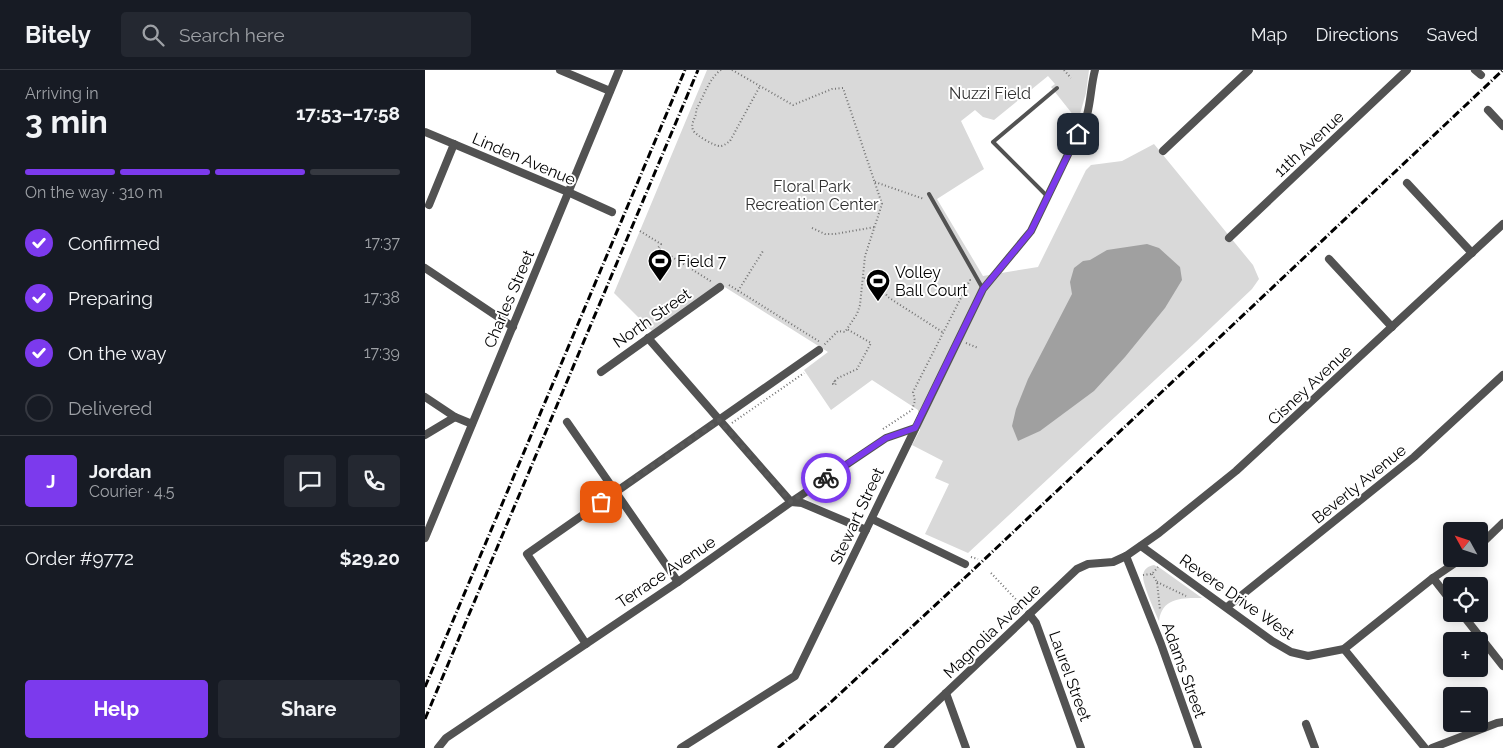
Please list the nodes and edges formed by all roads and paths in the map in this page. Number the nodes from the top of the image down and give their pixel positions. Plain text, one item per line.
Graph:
1 (560, 70) edge
2 (619, 70) edge
3 (721, 70) edge
4 (731, 70) edge
5 (1064, 70) edge
6 (1095, 70) edge
7 (1249, 70) edge
8 (1407, 70) edge
9 (1071, 78) dead end
10 (760, 86) junction
11 (1057, 88) dead end
12 (610, 91) junction
13 (1488, 110) dead end
14 (1503, 126) edge
15 (425, 132) edge
16 (454, 144) junction
17 (1163, 151) dead end
18 (875, 182) junction
19 (1407, 183) dead end
20 (569, 192) junction
21 (929, 194) dead end
22 (1048, 197) junction
23 (429, 205) dead end
24 (928, 206) dead end
25 (613, 212) dead end
26 (1503, 224) edge
27 (875, 227) junction
28 (812, 228) dead end
29 (640, 230) dead end
30 (1229, 238) dead end
31 (763, 251) dead end
32 (1472, 253) junction
33 (1329, 259) dead end
34 (425, 268) edge
35 (965, 272) dead end
36 (864, 278) junction
37 (970, 280) junction
38 (972, 284) dead end
39 (720, 287) junction
40 (983, 289) junction
41 (738, 291) junction
42 (513, 327) junction
43 (847, 328) junction
44 (1392, 328) junction
45 (944, 333) junction
46 (648, 338) junction
47 (964, 342) dead end
48 (821, 348) junction
49 (978, 348) dead end
50 (601, 372) dead end
51 (804, 373) dead end
52 (1503, 375) edge
53 (835, 381) dead end
54 (425, 397) edge
55 (455, 417) junction
56 (719, 420) junction
57 (567, 422) dead end
58 (732, 423) dead end
59 (472, 424) junction
60 (915, 428) junction
61 (880, 431) dead end
62 (425, 435) edge
63 (615, 492) junction
64 (791, 502) junction
65 (872, 519) junction
66 (1503, 523) edge
67 (866, 530) junction
68 (1488, 537) edge
69 (425, 538) edge
70 (1141, 546) junction
71 (1126, 556) junction
72 (965, 564) dead end
73 (1158, 567) dead end
74 (1448, 568) edge
75 (991, 573) dead end
76 (1153, 574) junction
77 (1143, 575) dead end
78 (1433, 578) junction
79 (677, 582) junction
80 (1157, 582) junction
81 (1443, 591) edge
82 (1185, 596) dead end
83 (1227, 607) junction
84 (1160, 610) dead end
85 (1027, 612) junction
86 (1468, 622) edge
87 (586, 644) junction
88 (1344, 649) junction
89 (1503, 666) edge
90 (946, 693) junction
91 (1503, 722) edge
92 (1306, 724) dead end
93 (438, 748) edge
94 (681, 748) edge
95 (888, 748) edge
96 (966, 748) edge
97 (1081, 748) edge
98 (1198, 748) edge
99 (1315, 748) edge
100 (1425, 748) edge
101 (1432, 748) edge

1 - 12 street
2 - 12 street, Charles Street
3 - 10 path
4 - 10 path
5 - 9 path
6 - 22 street, Stewart Street
7 - 17 street
8 - 30 street, 11th Avenue
10 - 18 path
11 - 22 lane
12 - 20 street, Charles Street
13 - 14 street
15 - 16 street, Linden Avenue
16 - 20 street, Linden Avenue
16 - 23 street
18 - 24 path
18 - 27 path
19 - 32 street
20 - 25 street, Linden Avenue
20 - 42 street, Charles Street
21 - 40 lane
22 - 40 street, Stewart Street
26 - 32 street, Cisney Avenue
27 - 28 path
27 - 36 path
29 - 39 path
31 - 41 path
32 - 44 street, Cisney Avenue
33 - 44 street
34 - 42 street
35 - 37 path
36 - 43 path
36 - 45 path
37 - 38 path
37 - 45 path
39 - 41 path
39 - 46 street, North Street
40 - 60 street, Stewart Street
41 - 48 path
42 - 59 street, Charles Street
43 - 48 path
43 - 53 path
44 - 70 street, Cisney Avenue
45 - 61 path
46 - 50 street, North Street
46 - 56 street
47 - 49 path
48 - 56 street
51 - 58 path
52 - 83 street, Beverly Avenue
54 - 55 street
55 - 59 street
55 - 62 street
56 - 63 street
56 - 64 street
57 - 63 street
59 - 69 street, Charles Street
60 - 64 street, Terrace Avenue
60 - 65 street, Stewart Street
63 - 79 street
63 - 87 street
64 - 67 street
64 - 79 street, Terrace Avenue
65 - 67 street, Stewart Street
65 - 72 street
66 - 68 street
67 - 94 street, Stewart Street
70 - 71 street, Cisney Avenue
70 - 83 street, Revere Drive West
71 - 85 street, Magnolia Avenue
71 - 98 street, Adams Street
73 - 76 path
74 - 78 street
75 - 85 path
76 - 77 path
76 - 80 path
78 - 81 street
78 - 88 street
79 - 87 street, Terrace Avenue
80 - 82 path
80 - 84 path
83 - 88 street, Revere Drive West
85 - 90 street, Magnolia Avenue
85 - 97 street, Laurel Street
86 - 89 street
87 - 93 street, Terrace Avenue
88 - 100 street
90 - 95 street, Magnolia Avenue
90 - 96 street
91 - 101 street
92 - 99 street

